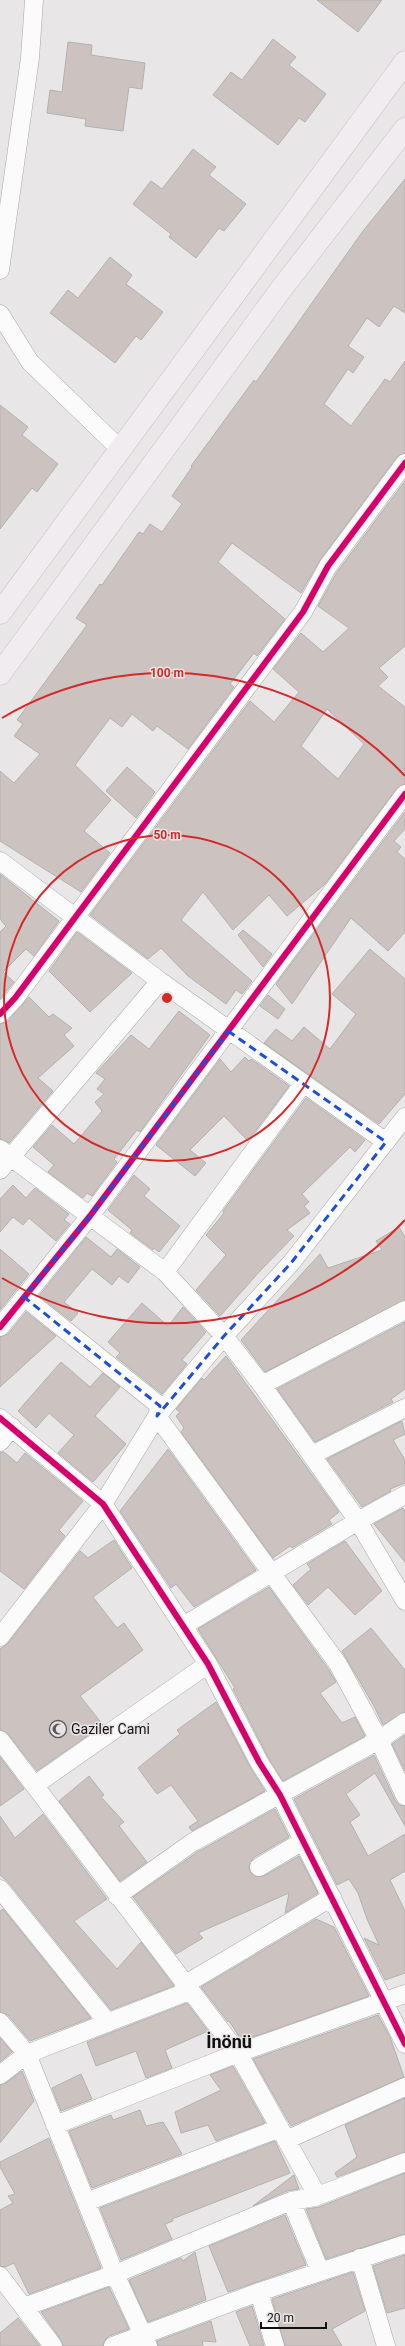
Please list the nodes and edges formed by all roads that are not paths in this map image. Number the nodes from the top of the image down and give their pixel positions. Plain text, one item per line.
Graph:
1 (34, 0) edge
2 (405, 62) edge
3 (405, 129) edge
4 (0, 270) edge
5 (0, 314) edge
6 (120, 449) junction
7 (405, 463) edge
8 (0, 614) edge
9 (0, 674) edge
10 (405, 794) edge
11 (0, 861) edge
12 (74, 918) junction
13 (160, 981) junction
14 (0, 1014) edge
15 (228, 1031) junction
16 (303, 1084) junction
17 (402, 1125) edge
18 (386, 1142) junction
19 (4, 1158) edge
20 (90, 1216) junction
21 (165, 1272) junction
22 (24, 1297) junction
23 (405, 1310) edge
24 (0, 1327) edge
25 (224, 1336) junction
26 (262, 1385) junction
27 (405, 1408) edge
28 (157, 1416) junction
29 (6, 1423) edge
30 (0, 1442) edge
31 (312, 1456) junction
32 (405, 1495) edge
33 (103, 1504) junction
34 (358, 1521) junction
35 (272, 1572) junction
36 (405, 1601) edge
37 (183, 1626) junction
38 (0, 1637) edge
39 (208, 1664) junction
40 (405, 1722) edge
41 (0, 1740) edge
42 (379, 1740) junction
43 (35, 1785) junction
44 (280, 1795) junction
45 (405, 1796) edge
46 (303, 1840) junction
47 (259, 1867) dead end
48 (0, 1889) edge
49 (117, 1896) junction
50 (332, 1896) junction
51 (187, 1988) junction
52 (405, 1994) edge
53 (385, 2002) junction
54 (0, 2022) edge
55 (108, 2023) junction
56 (405, 2044) edge
57 (238, 2053) junction
58 (27, 2054) junction
59 (0, 2075) edge
60 (405, 2087) edge
61 (55, 2125) junction
62 (283, 2134) junction
63 (405, 2162) edge
64 (317, 2195) junction
65 (291, 2201) junction
66 (86, 2202) junction
67 (405, 2244) edge
68 (360, 2258) junction
69 (320, 2271) junction
70 (115, 2274) junction
71 (2, 2283) edge
72 (259, 2292) junction
73 (24, 2307) junction
74 (146, 2341) edge
75 (53, 2346) edge
76 (113, 2346) edge
77 (275, 2346) edge
78 (386, 2346) edge

1 - 4 street
2 - 6 main road
3 - 9 main road
5 - 6 street
6 - 8 main road
7 - 12 street
10 - 15 street
11 - 12 street
12 - 13 street
12 - 14 street
13 - 15 street
13 - 19 street
15 - 16 street
15 - 20 street
16 - 18 street
16 - 21 street
17 - 18 street
18 - 25 street
19 - 20 street
20 - 21 street
20 - 22 street
21 - 25 street
22 - 24 street
22 - 28 street
23 - 26 street
25 - 26 street
25 - 28 street
26 - 31 street
27 - 31 street
28 - 33 street
28 - 35 street
29 - 30 street
29 - 33 street
31 - 34 street
32 - 34 street
33 - 37 street
33 - 38 street
34 - 35 street
34 - 36 street
35 - 37 street
35 - 42 street
37 - 39 street
39 - 43 street
39 - 44 street
40 - 42 street
41 - 43 street
42 - 44 street
42 - 45 street
43 - 49 street
44 - 46 street
44 - 49 street
46 - 47 street
46 - 50 street
48 - 55 street
49 - 51 street
50 - 51 street
50 - 53 street
51 - 55 street
51 - 57 street
52 - 53 street
53 - 56 street
53 - 57 street
54 - 58 street
55 - 58 street
57 - 61 street
57 - 62 street
58 - 59 street
58 - 61 street
60 - 62 street
61 - 66 street
62 - 64 street
62 - 66 street
63 - 64 street
64 - 65 street
65 - 69 street
65 - 70 street
66 - 70 street
67 - 68 street
68 - 69 street
68 - 78 street
69 - 72 street
70 - 73 street
70 - 74 street
71 - 73 street
72 - 74 street
72 - 77 street
73 - 75 street
74 - 76 street

